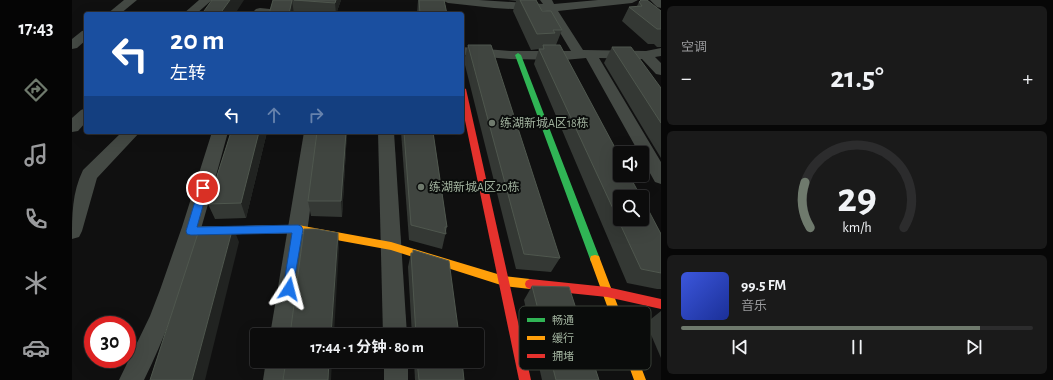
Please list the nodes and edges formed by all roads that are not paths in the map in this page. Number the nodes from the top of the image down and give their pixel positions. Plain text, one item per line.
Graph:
1 (131, 0) edge
2 (206, 0) edge
3 (268, 0) edge
4 (448, 0) edge
5 (632, 0) edge
6 (656, 0) edge
7 (610, 1) edge
8 (493, 2) edge
9 (549, 4) edge
10 (661, 5) edge
11 (116, 12) edge
12 (191, 12) edge
13 (260, 12) edge
14 (84, 36) edge
15 (72, 46) edge
16 (84, 49) edge
17 (464, 51) edge
18 (661, 52) edge
19 (518, 55) junction
20 (585, 55) junction
21 (646, 55) junction
22 (661, 71) edge
23 (464, 98) edge
24 (84, 115) edge
25 (72, 126) edge
26 (130, 134) edge
27 (219, 134) edge
28 (312, 134) edge
29 (386, 134) edge
30 (661, 177) edge
31 (298, 229) junction
32 (72, 231) edge
33 (191, 231) junction
34 (391, 246) junction
35 (504, 281) junction
36 (607, 292) junction
37 (661, 304) edge
38 (612, 306) edge
39 (283, 328) edge
40 (394, 328) edge
41 (519, 352) edge
42 (277, 368) edge
43 (396, 368) edge
44 (523, 370) edge
45 (636, 370) edge
46 (131, 380) edge
47 (275, 380) edge
48 (396, 380) edge
49 (525, 380) edge
50 (640, 380) edge

1 - 11 street
2 - 12 street
3 - 13 street
4 - 8 street
5 - 7 street
6 - 10 street
7 - 9 street
8 - 9 street
9 - 20 street
14 - 15 street
15 - 16 street
17 - 19 street
18 - 21 street
19 - 20 street
19 - 36 street
20 - 21 street
20 - 30 street
21 - 22 street
23 - 35 street
24 - 25 street
26 - 32 street
27 - 33 street
28 - 31 street
29 - 34 street
31 - 33 street
31 - 34 street
31 - 39 street
33 - 46 street
34 - 35 street
34 - 40 street
35 - 36 street
35 - 41 street
36 - 37 street
36 - 38 street
42 - 47 street
43 - 48 street
44 - 49 street
45 - 50 street

